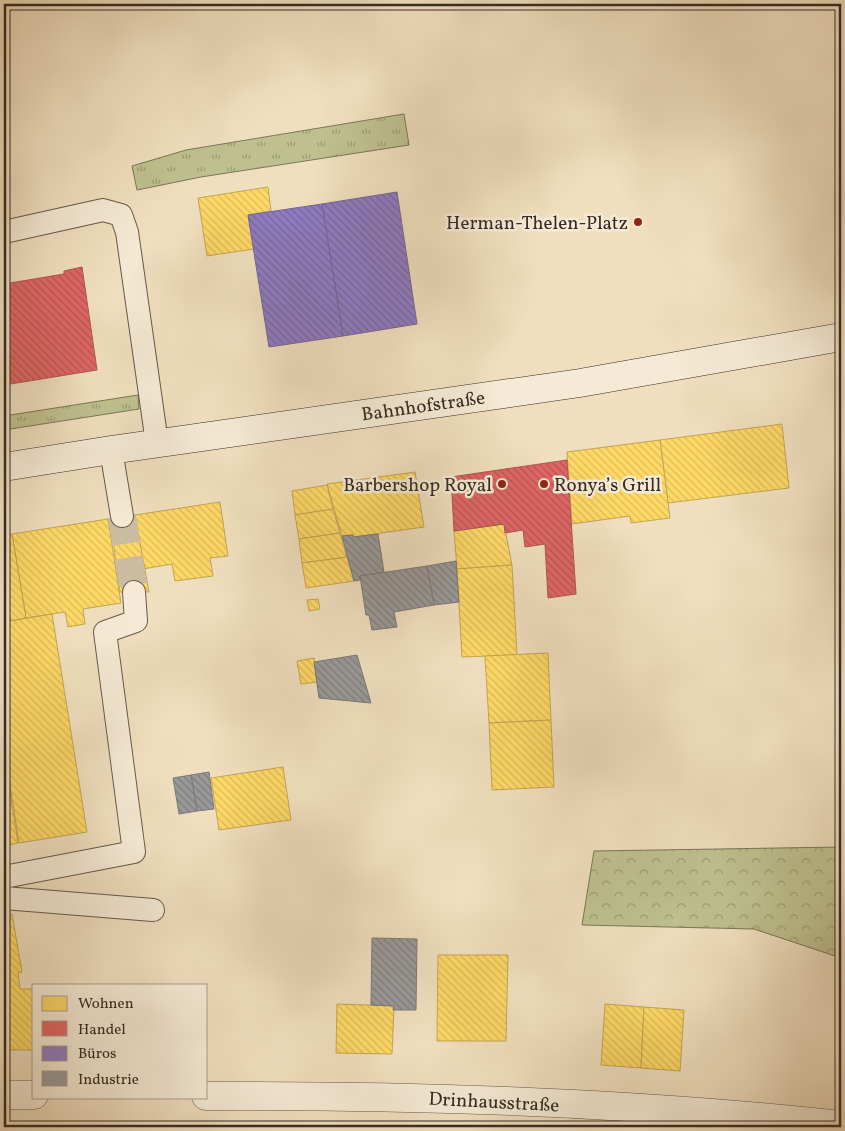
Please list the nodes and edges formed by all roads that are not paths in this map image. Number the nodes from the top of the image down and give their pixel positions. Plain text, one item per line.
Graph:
1 (4, 232) edge
2 (841, 337) edge
3 (157, 443) junction
4 (111, 450) junction
5 (4, 468) edge
6 (122, 516) tunnel mouth
7 (134, 592) tunnel mouth
8 (4, 877) edge
9 (4, 898) edge
10 (153, 910) dead end
11 (4, 1095) edge
12 (32, 1095) edge
13 (208, 1096) edge
14 (841, 1124) edge

1 - 3 lane
2 - 3 main road, Bahnhofstraße
3 - 4 main road, Bahnhofstraße
4 - 5 main road, Bahnhofstraße
4 - 6 lane
7 - 8 lane
9 - 10 lane
11 - 12 main road
13 - 14 main road, Drinhausstraße

